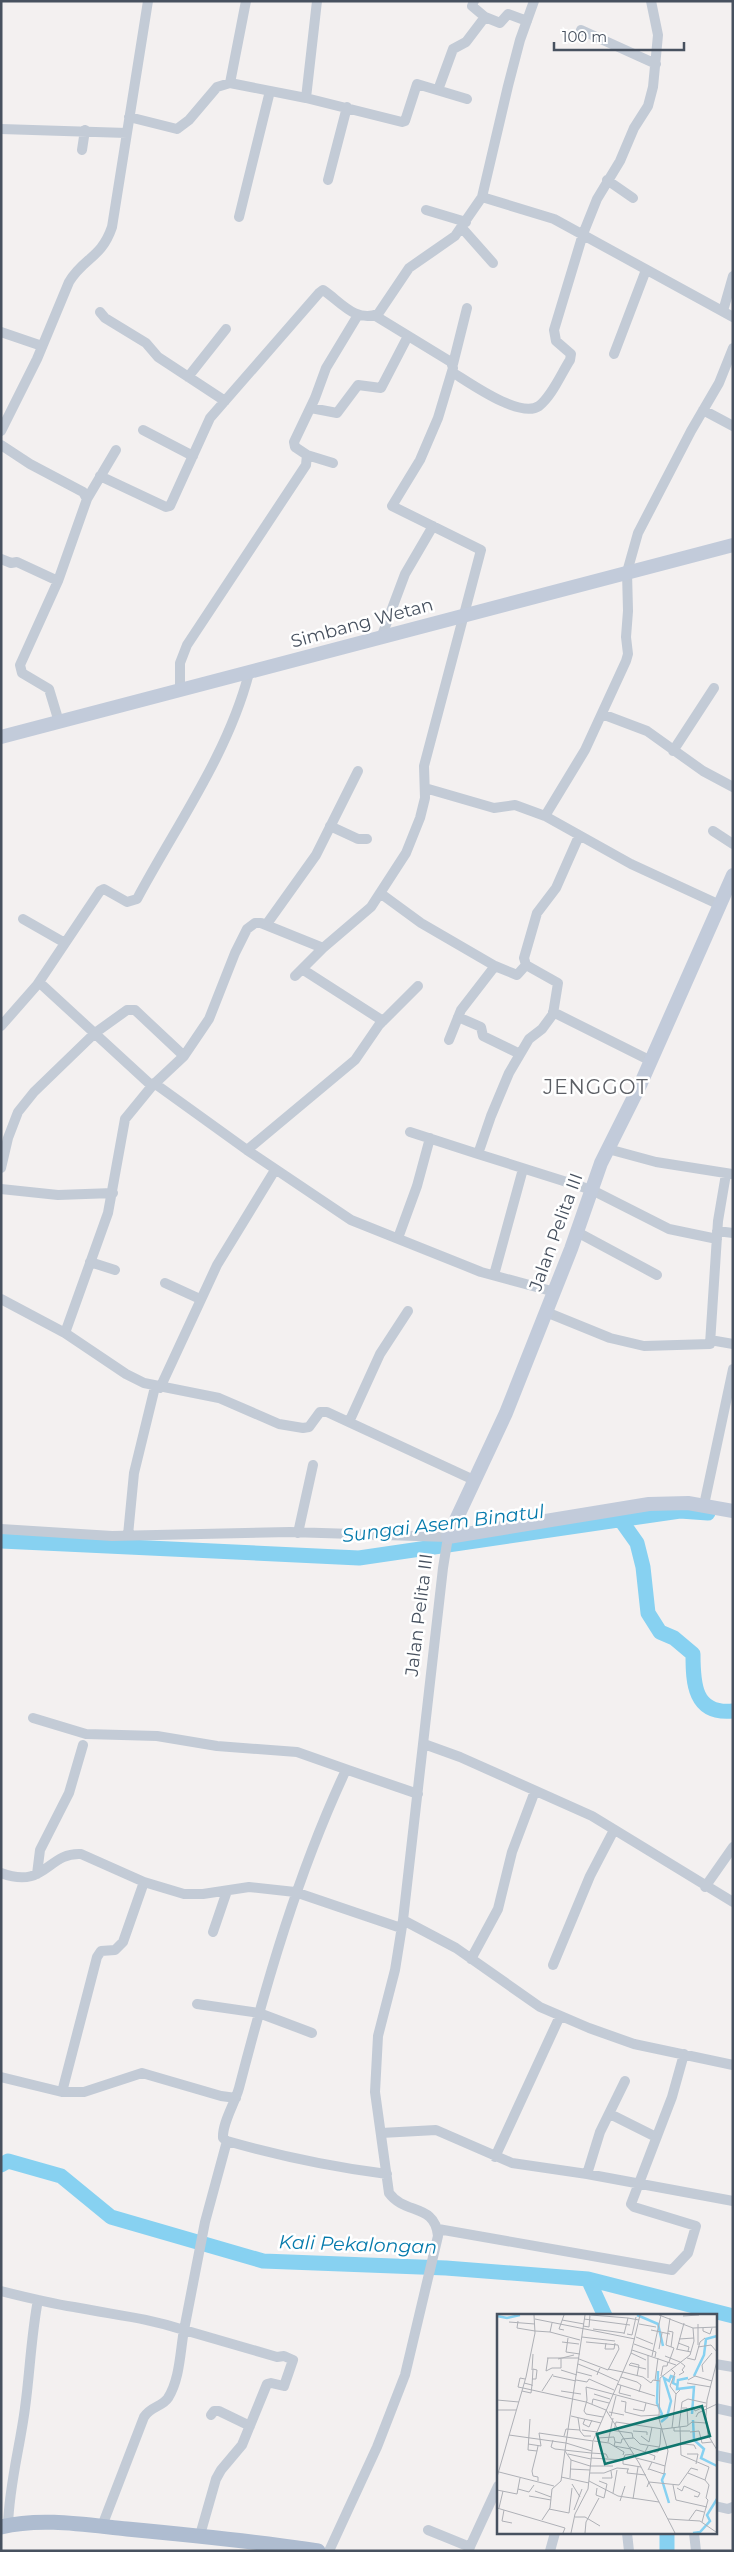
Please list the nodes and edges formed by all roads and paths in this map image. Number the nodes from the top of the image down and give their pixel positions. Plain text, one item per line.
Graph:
1 (148, 1) edge
2 (246, 1) edge
3 (318, 1) edge
4 (474, 1) edge
5 (534, 1) edge
6 (650, 1) edge
7 (485, 17) junction
8 (527, 22) junction
9 (581, 30) dead end
10 (653, 62) junction
11 (230, 84) junction
12 (270, 90) junction
13 (438, 90) junction
14 (306, 98) junction
15 (467, 99) dead end
16 (347, 108) junction
17 (129, 117) junction
18 (1, 129) edge
19 (85, 130) junction
20 (126, 133) junction
21 (82, 150) dead end
22 (328, 180) dead end
23 (607, 180) junction
24 (482, 197) junction
25 (633, 198) dead end
26 (426, 210) dead end
27 (239, 216) dead end
28 (464, 225) junction
29 (583, 234) junction
30 (493, 263) dead end
31 (646, 270) junction
32 (733, 276) edge
33 (466, 308) dead end
34 (723, 311) junction
35 (100, 312) dead end
36 (358, 315) junction
37 (374, 315) junction
38 (733, 317) edge
39 (226, 329) dead end
40 (1, 332) edge
41 (408, 336) junction
42 (42, 346) junction
43 (733, 348) edge
44 (614, 354) dead end
45 (452, 368) junction
46 (188, 377) junction
47 (225, 401) junction
48 (311, 408) junction
49 (703, 410) junction
50 (733, 426) edge
51 (143, 430) dead end
52 (1, 431) edge
53 (1, 445) edge
54 (116, 450) dead end
55 (308, 455) junction
56 (194, 456) junction
57 (333, 463) dead end
58 (100, 476) junction
59 (87, 499) junction
60 (434, 526) junction
61 (733, 545) edge
62 (1, 559) edge
63 (628, 572) junction
64 (58, 581) junction
65 (464, 616) junction
66 (381, 638) junction
67 (249, 673) junction
68 (714, 688) dead end
69 (180, 690) junction
70 (602, 714) junction
71 (59, 722) junction
72 (1, 737) edge
73 (673, 751) junction
74 (358, 771) dead end
75 (733, 787) edge
76 (425, 788) junction
77 (545, 816) junction
78 (330, 826) junction
79 (713, 831) dead end
80 (580, 836) junction
81 (366, 839) dead end
82 (733, 844) edge
83 (733, 875) edge
84 (380, 893) junction
85 (720, 905) junction
86 (23, 919) dead end
87 (266, 924) junction
88 (65, 943) junction
89 (323, 948) junction
90 (526, 965) junction
91 (494, 966) junction
92 (37, 985) junction
93 (418, 986) dead end
94 (553, 1012) junction
95 (458, 1017) junction
96 (384, 1021) junction
97 (2, 1026) edge
98 (95, 1033) junction
99 (449, 1040) dead end
100 (520, 1054) junction
101 (184, 1056) junction
102 (651, 1061) junction
103 (153, 1084) junction
104 (410, 1132) dead end
105 (430, 1138) junction
106 (608, 1149) junction
107 (248, 1150) junction
108 (478, 1154) junction
109 (1, 1168) edge
110 (523, 1169) junction
111 (275, 1170) junction
112 (729, 1174) edge
113 (1, 1189) edge
114 (592, 1190) junction
115 (113, 1193) junction
116 (577, 1232) junction
117 (733, 1233) edge
118 (717, 1235) junction
119 (398, 1238) junction
120 (90, 1262) junction
121 (115, 1270) dead end
122 (494, 1275) junction
123 (657, 1275) dead end
124 (165, 1283) dead end
125 (555, 1292) junction
126 (1, 1299) edge
127 (200, 1299) junction
128 (408, 1311) dead end
129 (546, 1312) junction
130 (65, 1332) junction
131 (710, 1340) junction
132 (733, 1344) edge
133 (733, 1369) edge
134 (158, 1387) junction
135 (348, 1422) junction
136 (313, 1465) dead end
137 (476, 1481) junction
138 (704, 1505) junction
139 (733, 1510) edge
140 (1, 1528) edge
141 (298, 1533) junction
142 (128, 1535) junction
143 (447, 1539) junction
144 (33, 1718) dead end
145 (424, 1744) junction
146 (83, 1745) dead end
147 (348, 1770) junction
148 (535, 1791) junction
149 (418, 1794) junction
150 (614, 1830) junction
151 (733, 1847) edge
152 (1, 1873) edge
153 (37, 1874) junction
154 (144, 1882) junction
155 (705, 1887) junction
156 (227, 1891) junction
157 (295, 1892) junction
158 (733, 1902) edge
159 (402, 1924) junction
160 (213, 1932) dead end
161 (471, 1958) junction
162 (553, 1965) dead end
163 (197, 2004) dead end
164 (259, 2013) junction
165 (560, 2016) junction
166 (312, 2033) dead end
167 (684, 2054) junction
168 (733, 2065) edge
169 (1, 2077) edge
170 (625, 2081) dead end
171 (62, 2092) junction
172 (236, 2098) junction
173 (610, 2114) junction
174 (381, 2132) junction
175 (656, 2137) junction
176 (227, 2141) junction
177 (495, 2157) junction
178 (387, 2174) junction
179 (587, 2174) junction
180 (639, 2183) junction
181 (733, 2201) edge
182 (438, 2233) junction
183 (1, 2291) edge
184 (38, 2300) junction
185 (184, 2330) junction
186 (716, 2364) edge
187 (733, 2367) edge
188 (716, 2408) edge
189 (733, 2412) edge
190 (211, 2415) dead end
191 (250, 2426) junction
192 (716, 2456) edge
193 (733, 2459) edge
194 (497, 2488) edge
195 (716, 2506) edge
196 (733, 2506) edge
197 (102, 2526) junction
198 (5, 2527) edge
199 (428, 2530) dead end
200 (556, 2534) edge
201 (627, 2534) edge
202 (694, 2534) edge
203 (200, 2535) junction
204 (469, 2549) edge
205 (318, 2551) edge
206 (329, 2551) edge
207 (550, 2551) edge
208 (629, 2551) edge
209 (696, 2551) edge

1 - 17 street
2 - 11 street
3 - 14 street
4 - 7 street
5 - 8 street
6 - 10 street
7 - 8 street
7 - 13 street
8 - 24 street
9 - 10 street
10 - 23 street
11 - 12 street
11 - 17 street
12 - 14 street
12 - 27 street
13 - 15 street
13 - 16 street
14 - 16 street
16 - 22 street
17 - 20 street
18 - 19 street
19 - 20 street
19 - 21 street
20 - 42 street
23 - 25 street
23 - 29 street
24 - 28 street
24 - 29 street
26 - 28 street
28 - 30 street
28 - 37 street
29 - 31 street
29 - 45 street
31 - 34 street
31 - 44 street
32 - 34 street
33 - 45 street
34 - 38 street
35 - 46 street
36 - 37 street
36 - 47 street
36 - 48 street
37 - 41 street
39 - 46 street
40 - 42 street
41 - 45 street
41 - 48 street
42 - 52 street
43 - 49 street
45 - 60 street
46 - 47 street
47 - 56 street
48 - 55 street
49 - 50 street
49 - 63 street
51 - 56 street
53 - 59 street
54 - 58 street
55 - 57 street
55 - 69 street
56 - 58 street
58 - 59 street
59 - 64 street
60 - 65 street
60 - 66 street
61 - 63 street, Simbang Wetan
62 - 64 street
63 - 65 street, Simbang Wetan
63 - 70 street
64 - 71 street
65 - 66 street, Simbang Wetan
65 - 76 street
66 - 67 street, Simbang Wetan
67 - 69 street, Simbang Wetan
67 - 88 street
68 - 73 street
69 - 71 street, Simbang Wetan
70 - 73 street
70 - 77 street
71 - 72 street, Simbang Wetan
73 - 75 street
74 - 78 street
76 - 77 street
76 - 84 street
77 - 80 street
78 - 81 street
78 - 87 street
79 - 82 street
80 - 85 street
80 - 90 street
83 - 85 street, Jalan Pelita III
84 - 89 street
84 - 91 street
85 - 102 street, Jalan Pelita III
86 - 88 street
87 - 89 street
87 - 101 street
88 - 92 street
89 - 96 street
90 - 91 street
90 - 94 street
91 - 95 street
92 - 97 street
92 - 98 street
93 - 96 street
94 - 100 street
94 - 102 street
95 - 99 street
95 - 100 street
96 - 107 street
98 - 101 street
98 - 103 street
98 - 109 street
100 - 108 street
101 - 103 street
102 - 106 street, Jalan Pelita III
103 - 107 street
103 - 115 street
104 - 105 street
105 - 108 street
105 - 119 street
106 - 112 street
106 - 114 street, Jalan Pelita III
107 - 111 street
108 - 110 street
110 - 114 street
110 - 122 street
111 - 119 street
111 - 127 street
112 - 118 street
113 - 115 street
114 - 116 street, Jalan Pelita III
114 - 118 street
115 - 120 street
116 - 123 street
116 - 125 street, Jalan Pelita III
117 - 118 street
118 - 131 street
119 - 122 street
120 - 121 street
120 - 130 street
122 - 125 street
124 - 127 street
125 - 129 street, Jalan Pelita III
126 - 130 street
127 - 134 street
128 - 135 street
129 - 131 street
129 - 137 street, Jalan Pelita III
130 - 134 street
131 - 132 street
133 - 138 street
134 - 135 street
134 - 142 street
135 - 137 street
136 - 141 street
137 - 143 street, Jalan Pelita III
138 - 139 street
138 - 143 street
140 - 142 street
141 - 142 street
141 - 143 street
143 - 145 street, Jalan Pelita III
144 - 147 street
145 - 148 street
145 - 149 street, Jalan Pelita III
146 - 153 street
147 - 149 street
147 - 157 street
148 - 150 street
148 - 161 street
149 - 159 street, Jalan Pelita III
150 - 155 street
150 - 162 street
151 - 155 street
152 - 153 street
153 - 154 street
154 - 156 street
154 - 171 street
155 - 158 street
156 - 157 street
156 - 160 street
157 - 159 street
157 - 164 street
159 - 161 street
159 - 174 street, Jalan Pelita III
161 - 165 street
163 - 164 street
164 - 166 street
164 - 172 street
165 - 167 street
165 - 177 street
167 - 168 street
167 - 175 street
169 - 171 street
170 - 173 street
171 - 172 street
172 - 176 street
173 - 175 street
173 - 179 street
174 - 177 street
174 - 178 street, Jalan Pelita III
175 - 180 street
176 - 178 street
176 - 185 street
177 - 179 street
178 - 182 street, Jalan Pelita III
179 - 180 street
180 - 181 street
180 - 182 street
182 - 206 street
183 - 184 street
184 - 185 street
184 - 198 street
185 - 191 street
185 - 197 street
186 - 187 street
188 - 189 street
190 - 191 street
191 - 203 street
192 - 193 street
194 - 204 street
195 - 196 street
197 - 198 main road
197 - 203 main road
199 - 204 street
200 - 207 street
201 - 208 street
202 - 209 street
203 - 205 main road

